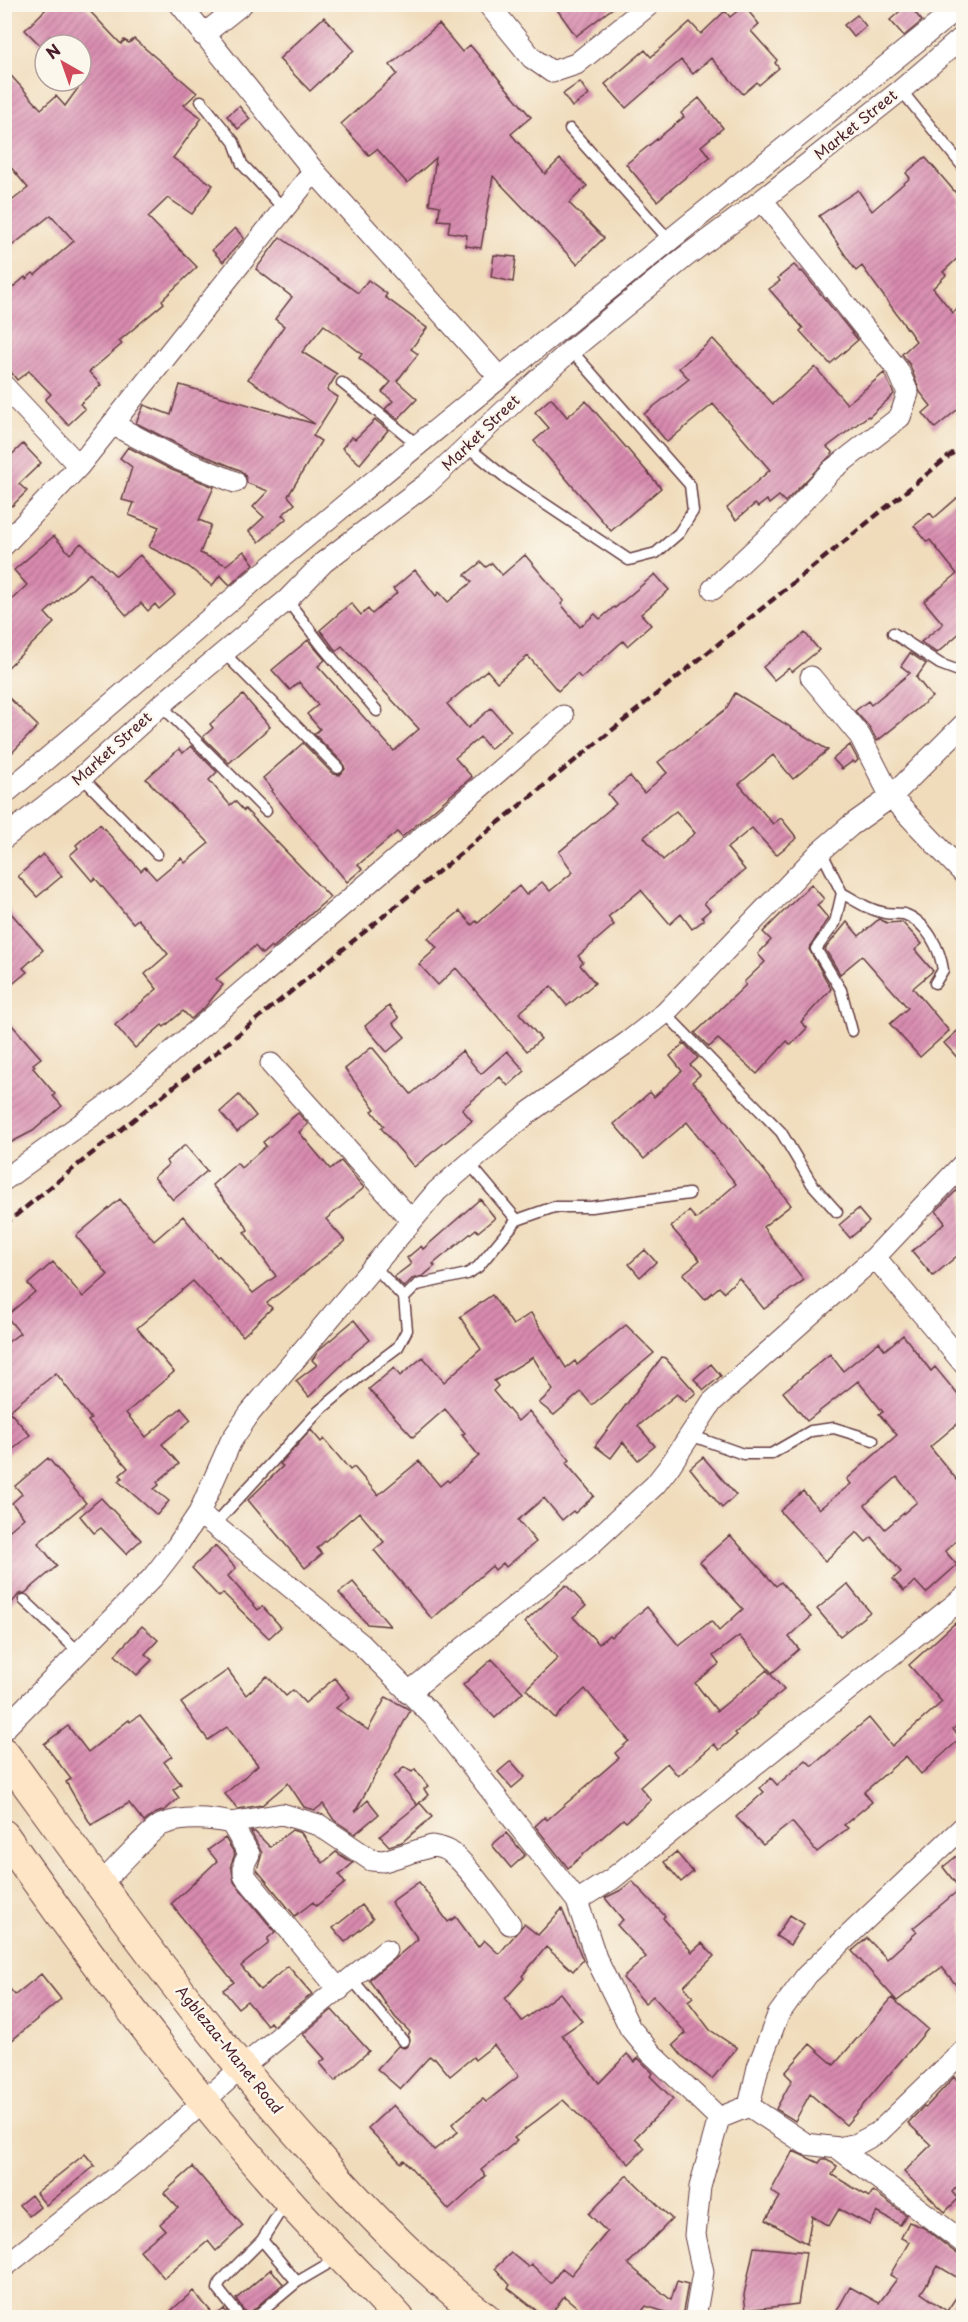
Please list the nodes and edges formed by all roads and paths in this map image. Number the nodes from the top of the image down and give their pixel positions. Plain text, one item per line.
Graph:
1 (180, 4) edge
2 (242, 4) edge
3 (488, 4) edge
4 (650, 4) edge
5 (963, 4) edge
6 (204, 35) junction
7 (963, 36) edge
8 (901, 90) junction
9 (201, 101) dead end
10 (570, 129) dead end
11 (963, 168) edge
12 (314, 171) junction
13 (762, 200) junction
14 (284, 209) junction
15 (670, 241) junction
16 (571, 350) junction
17 (500, 378) junction
18 (342, 383) dead end
19 (4, 386) edge
20 (112, 424) junction
21 (418, 445) junction
22 (468, 447) junction
23 (79, 466) junction
24 (234, 482) dead end
25 (4, 545) edge
26 (713, 589) dead end
27 (287, 600) junction
28 (893, 633) dead end
29 (224, 653) junction
30 (963, 672) edge
31 (811, 677) dead end
32 (161, 705) junction
33 (377, 711) dead end
34 (563, 716) dead end
35 (963, 724) edge
36 (338, 768) dead end
37 (82, 777) junction
38 (4, 794) edge
39 (891, 797) junction
40 (266, 811) dead end
41 (4, 838) edge
42 (821, 851) junction
43 (157, 854) dead end
44 (963, 874) edge
45 (842, 893) junction
46 (935, 983) dead end
47 (665, 1013) junction
48 (852, 1031) dead end
49 (271, 1064) dead end
50 (469, 1162) junction
51 (963, 1163) edge
52 (4, 1180) edge
53 (689, 1194) dead end
54 (837, 1212) dead end
55 (517, 1220) junction
56 (412, 1221) junction
57 (875, 1257) junction
58 (374, 1266) junction
59 (404, 1298) junction
60 (963, 1364) edge
61 (690, 1435) junction
62 (873, 1440) dead end
63 (206, 1519) junction
64 (963, 1597) edge
65 (24, 1600) dead end
66 (80, 1653) junction
67 (408, 1693) junction
68 (4, 1729) edge
69 (4, 1754) edge
70 (231, 1823) junction
71 (963, 1826) edge
72 (4, 1835) edge
73 (100, 1885) junction
74 (577, 1901) junction
75 (510, 1924) dead end
76 (386, 1950) dead end
77 (346, 1985) junction
78 (403, 2041) dead end
79 (963, 2050) edge
80 (240, 2069) junction
81 (204, 2102) junction
82 (748, 2106) junction
83 (719, 2118) junction
84 (838, 2148) junction
85 (287, 2200) junction
86 (262, 2240) junction
87 (963, 2243) edge
88 (341, 2256) junction
89 (4, 2267) edge
90 (297, 2282) junction
91 (241, 2318) edge
92 (254, 2318) edge
93 (399, 2318) edge
94 (486, 2318) edge
95 (694, 2318) edge

1 - 6 street
2 - 6 street
3 - 4 street
5 - 15 street, Market Street
6 - 12 street
7 - 8 street, Market Street
8 - 11 lane
8 - 13 street, Market Street
9 - 14 lane
10 - 15 lane
12 - 14 street
12 - 17 street
13 - 16 street, Market Street
13 - 26 street
14 - 20 street
15 - 17 street, Market Street
16 - 22 street, Market Street
16 - 22 lane
17 - 21 street, Market Street
18 - 21 lane
19 - 23 street
20 - 23 street
20 - 24 street
21 - 38 street, Market Street
22 - 27 street, Market Street
23 - 25 street
27 - 29 street, Market Street
27 - 33 lane
28 - 30 lane
29 - 32 street, Market Street
29 - 36 lane
31 - 39 street
32 - 37 street, Market Street
32 - 40 lane
34 - 52 street
35 - 39 street
37 - 41 street, Market Street
37 - 43 lane
39 - 42 street
39 - 44 street
42 - 45 lane
42 - 47 street
45 - 46 lane
45 - 48 lane
47 - 50 street
47 - 54 lane
49 - 56 street
50 - 55 lane
50 - 56 street
51 - 57 street
53 - 55 lane
55 - 59 lane
56 - 58 street
57 - 60 street
57 - 61 street
58 - 59 lane
58 - 63 street
59 - 63 lane
61 - 62 lane
61 - 67 street
63 - 66 street
63 - 67 street
64 - 74 street
65 - 66 lane
66 - 68 street
67 - 74 street
69 - 73 main road, Agblezaa-Manet Road
70 - 73 street
70 - 75 street
70 - 77 street
71 - 82 street
72 - 81 main road
73 - 80 main road, Agblezaa-Manet Road
74 - 83 street
76 - 77 street
77 - 78 lane
77 - 80 street
79 - 84 street
80 - 81 street
80 - 94 main road, Agblezaa-Manet Road
81 - 85 main road
81 - 89 street
82 - 83 street
82 - 84 street
83 - 95 street
84 - 87 street
85 - 86 lane
85 - 88 main road
86 - 90 lane
86 - 91 lane
88 - 90 lane
88 - 93 main road
90 - 92 lane

